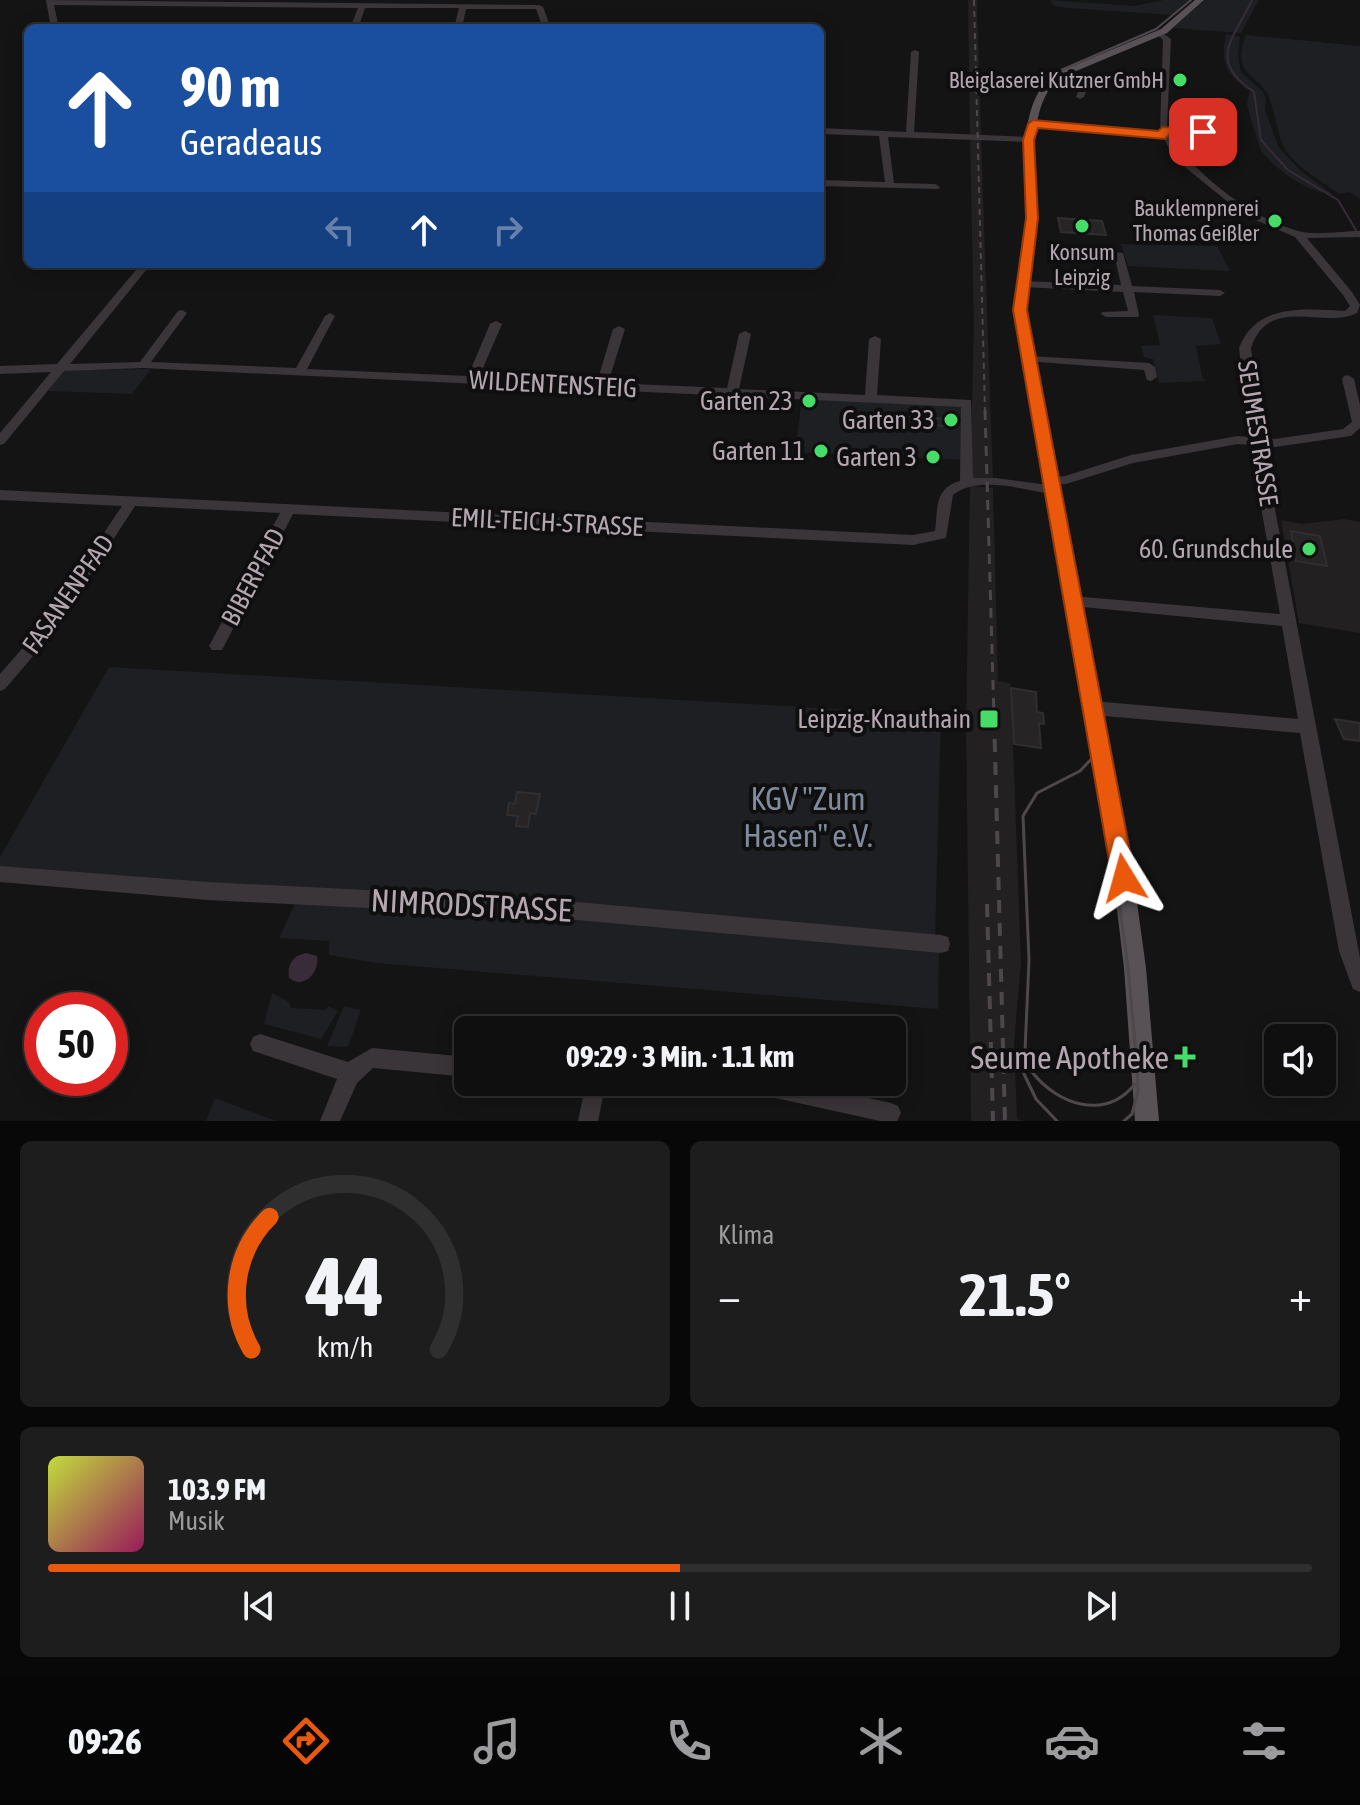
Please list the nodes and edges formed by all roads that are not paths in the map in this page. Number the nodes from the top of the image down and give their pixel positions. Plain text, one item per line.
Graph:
1 (1200, 0) edge
2 (50, 2) edge
3 (362, 6) junction
4 (463, 7) junction
5 (54, 24) edge
6 (355, 24) edge
7 (459, 24) edge
8 (545, 24) edge
9 (1160, 33) junction
10 (915, 52) dead end
11 (1099, 78) dead end
12 (1050, 81) junction
13 (1084, 86) junction
14 (1080, 97) dead end
15 (1202, 122) dead end
16 (1033, 124) junction
17 (824, 131) edge
18 (1207, 132) junction
19 (1164, 133) junction
20 (883, 134) junction
21 (910, 135) junction
22 (1029, 140) junction
23 (1173, 148) junction
24 (933, 175) dead end
25 (824, 183) edge
26 (887, 185) junction
27 (885, 199) dead end
28 (1356, 234) edge
29 (1299, 235) junction
30 (1100, 253) dead end
31 (143, 268) edge
32 (1023, 284) junction
33 (1129, 289) junction
34 (1220, 293) dead end
35 (182, 313) dead end
36 (1106, 314) dead end
37 (330, 316) dead end
38 (496, 324) dead end
39 (619, 329) dead end
40 (745, 334) dead end
41 (875, 339) dead end
42 (1029, 359) junction
43 (143, 365) junction
44 (61, 367) junction
45 (1149, 368) dead end
46 (0, 370) edge
47 (299, 373) junction
48 (1348, 379) dead end
49 (472, 380) junction
50 (601, 387) junction
51 (732, 392) junction
52 (871, 399) junction
53 (0, 441) edge
54 (1256, 441) junction
55 (966, 482) junction
56 (1051, 485) junction
57 (0, 495) edge
58 (132, 501) junction
59 (289, 509) junction
60 (1072, 601) junction
61 (1289, 621) junction
62 (217, 646) dead end
63 (0, 685) edge
64 (1093, 708) junction
65 (1308, 727) junction
66 (0, 874) edge
67 (941, 944) dead end
68 (1360, 982) edge
69 (260, 1044) dead end
70 (454, 1066) edge
71 (350, 1073) junction
72 (593, 1096) edge
73 (813, 1096) edge
74 (891, 1113) dead end
75 (330, 1121) edge
76 (588, 1121) edge
77 (1147, 1121) edge

1 - 9 main road
2 - 3 street
2 - 5 street
3 - 4 street
3 - 6 street
4 - 7 street
4 - 8 street
9 - 12 main road
9 - 19 street
10 - 21 street
11 - 13 street
12 - 13 street
12 - 16 main road
13 - 14 street
15 - 18 street
16 - 19 street
16 - 22 main road
17 - 20 street
18 - 19 street
18 - 23 street
19 - 23 street, SEUMESTRASSE
20 - 21 street
20 - 26 street
21 - 22 street
22 - 32 main road
23 - 29 street, SEUMESTRASSE
24 - 26 street
25 - 26 street
26 - 27 street
28 - 29 street
29 - 54 street, SEUMESTRASSE
30 - 33 street
31 - 44 street
32 - 33 street
32 - 42 main road
33 - 34 street
33 - 36 street
35 - 43 street
37 - 47 street
38 - 49 street
39 - 50 street
40 - 51 street
41 - 52 street
42 - 45 street
42 - 56 main road
43 - 44 street, WILDENTENSTEIG
43 - 47 street, WILDENTENSTEIG
44 - 46 street, WILDENTENSTEIG
44 - 53 street
47 - 49 street, WILDENTENSTEIG
48 - 54 street
49 - 50 street, WILDENTENSTEIG
50 - 51 street, WILDENTENSTEIG
51 - 52 street, WILDENTENSTEIG
52 - 55 street, WILDENTENSTEIG
54 - 56 street
54 - 61 street, SEUMESTRASSE
55 - 56 street
55 - 59 street, EMIL-TEICH-STRASSE
56 - 60 main road
57 - 58 street, EMIL-TEICH-STRASSE
58 - 59 street, EMIL-TEICH-STRASSE
58 - 63 street, FASANENPFAD
59 - 62 street, BIBERPFAD
60 - 61 street
60 - 64 main road
61 - 65 street, SEUMESTRASSE
64 - 65 street
64 - 77 main road
65 - 68 street, SEUMESTRASSE
66 - 67 street, NIMRODSTRASSE
69 - 71 street
70 - 71 street
71 - 75 street
72 - 76 street
73 - 74 street

